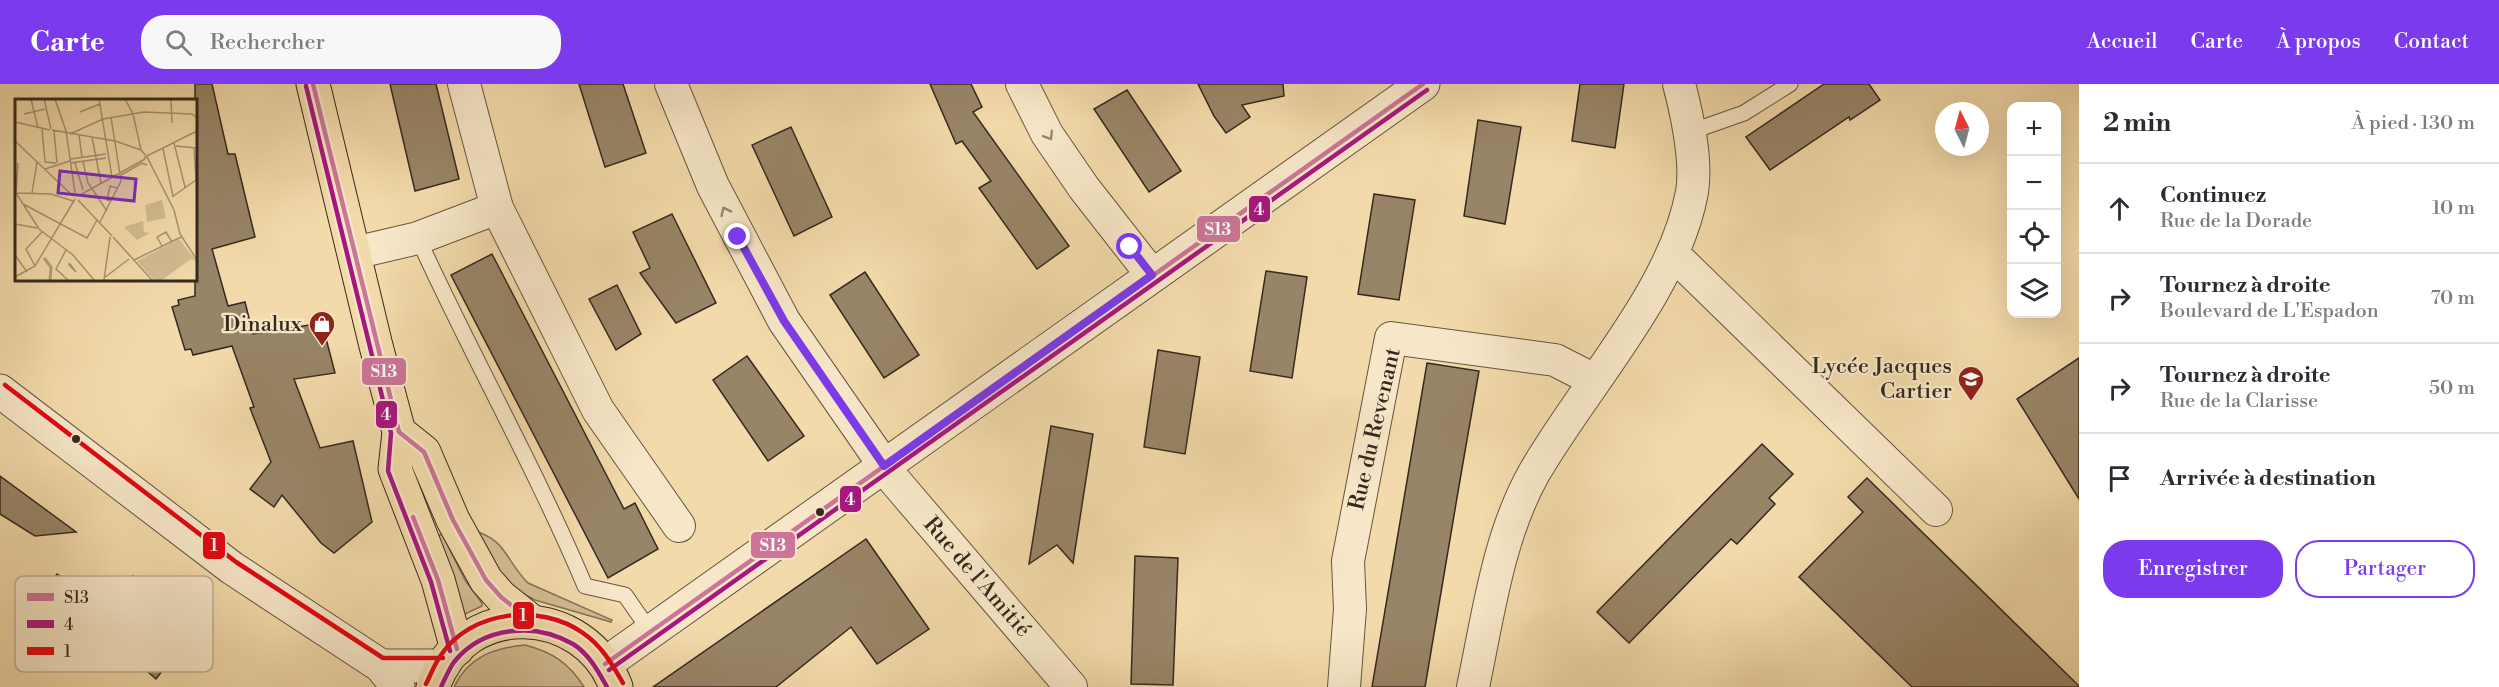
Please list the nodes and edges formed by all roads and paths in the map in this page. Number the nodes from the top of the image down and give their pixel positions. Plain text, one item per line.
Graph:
1 (313, 84) edge
2 (464, 84) edge
3 (671, 84) edge
4 (1022, 84) edge
5 (1679, 84) edge
6 (1790, 84) edge
7 (1412, 87) edge
8 (1690, 132) junction
9 (497, 208) junction
10 (418, 238) junction
11 (354, 253) junction
12 (1673, 254) junction
13 (1152, 275) junction
14 (1594, 380) junction
15 (0, 391) edge
16 (399, 432) junction
17 (884, 466) junction
18 (1936, 510) dead end
19 (679, 526) dead end
20 (530, 620) junction
21 (650, 631) junction
22 (444, 667) edge
23 (611, 675) edge
24 (389, 676) edge
25 (1071, 687) edge
26 (1344, 687) edge
27 (1473, 687) edge

1 - 11 main road
2 - 9 street
17 -> 3 street, Rue de l'Amitié
4 -> 13 street
5 - 8 street
6 - 8 lane
7 - 13 street
8 - 12 street
9 - 10 street
9 - 19 street
10 - 11 street
10 - 21 lane
11 - 16 main road
12 - 14 street
12 - 18 street
13 - 17 street
14 - 26 street, Rue du Revenant
14 - 27 street
15 - 24 street
16 - 20 main road
16 - 22 main road
17 - 21 street
17 - 25 street, Rue de l'Amitié
20 - 22 main road
20 - 23 main road
21 - 23 street
22 - 24 street

